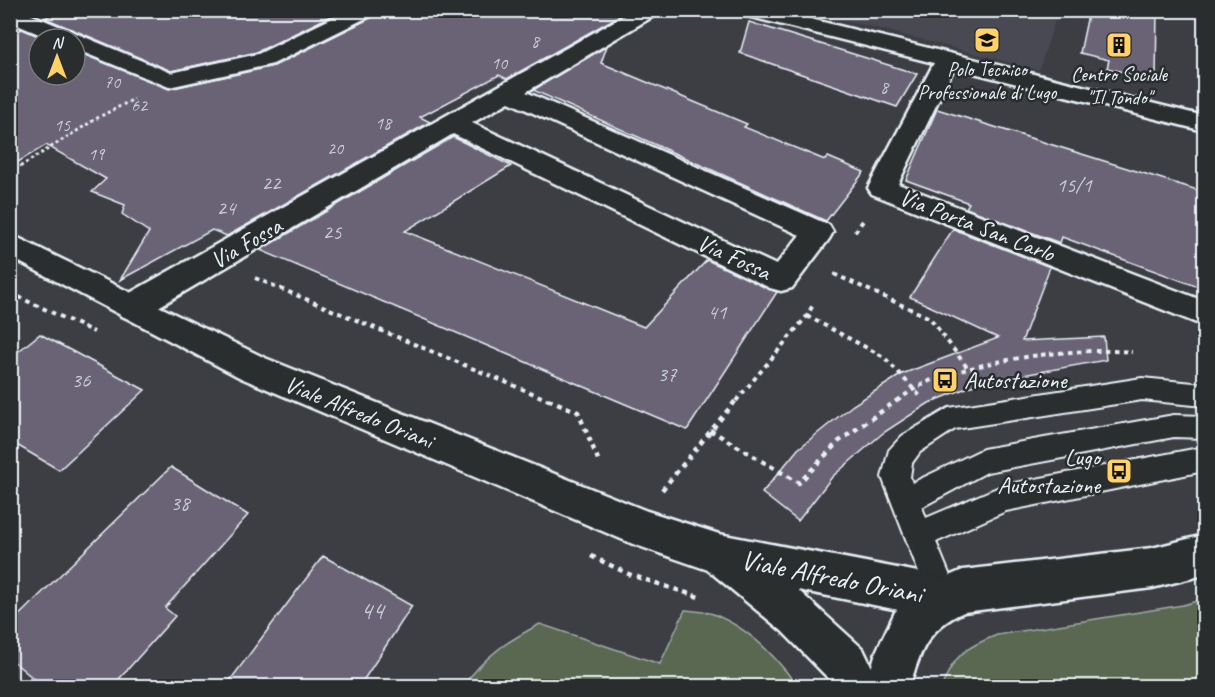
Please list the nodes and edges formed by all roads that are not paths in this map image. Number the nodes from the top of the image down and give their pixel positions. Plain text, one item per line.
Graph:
1 (367, 10) edge
2 (650, 10) edge
3 (746, 10) edge
4 (21, 17) edge
5 (43, 27) edge
6 (87, 46) edge
7 (946, 61) junction
8 (507, 92) junction
9 (1204, 123) edge
10 (453, 124) junction
11 (10, 244) edge
12 (132, 307) junction
13 (1204, 314) edge
14 (1204, 395) edge
15 (1204, 428) edge
16 (1204, 459) edge
17 (906, 501) junction
18 (920, 535) junction
19 (719, 554) junction
20 (1204, 555) edge
21 (944, 598) junction
22 (858, 687) edge
23 (888, 687) edge

1 - 6 street
2 - 8 street, Via Fossa
3 - 7 street
4 - 5 street
7 - 9 street
7 - 13 street, Via Porta San Carlo
8 - 10 street, Via Fossa
8 - 10 street, Via Fossa
10 - 12 street, Via Fossa
11 - 12 street, Viale Alfredo Oriani
12 - 19 street, Viale Alfredo Oriani
14 - 17 lane
15 - 17 lane
16 - 18 lane
17 - 18 lane
18 - 21 lane
19 - 21 street, Viale Alfredo Oriani
19 - 22 street, Viale Alfredo Oriani
20 - 21 street
21 - 23 street

